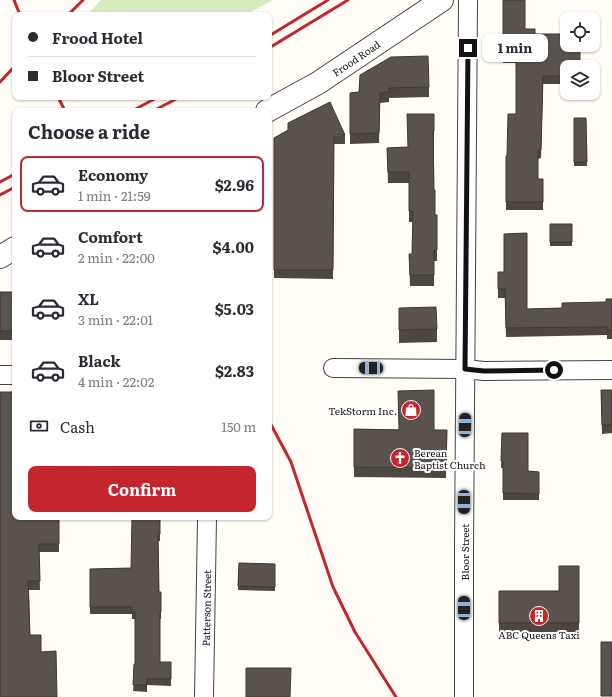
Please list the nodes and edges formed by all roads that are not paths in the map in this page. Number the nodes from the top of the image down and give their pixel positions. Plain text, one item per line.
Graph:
1 (442, 0) edge
2 (468, 0) edge
3 (272, 108) edge
4 (12, 250) edge
5 (0, 257) edge
6 (333, 368) dead end
7 (465, 369) junction
8 (612, 370) edge
9 (0, 375) edge
10 (12, 375) edge
11 (207, 520) edge
12 (204, 697) edge
13 (464, 697) edge

1 - 3 street, Frood Road
2 - 7 street, Bloor Street
4 - 5 street
6 - 7 street
7 - 8 street
7 - 13 street, Bloor Street
9 - 10 street
11 - 12 street, Patterson Street

